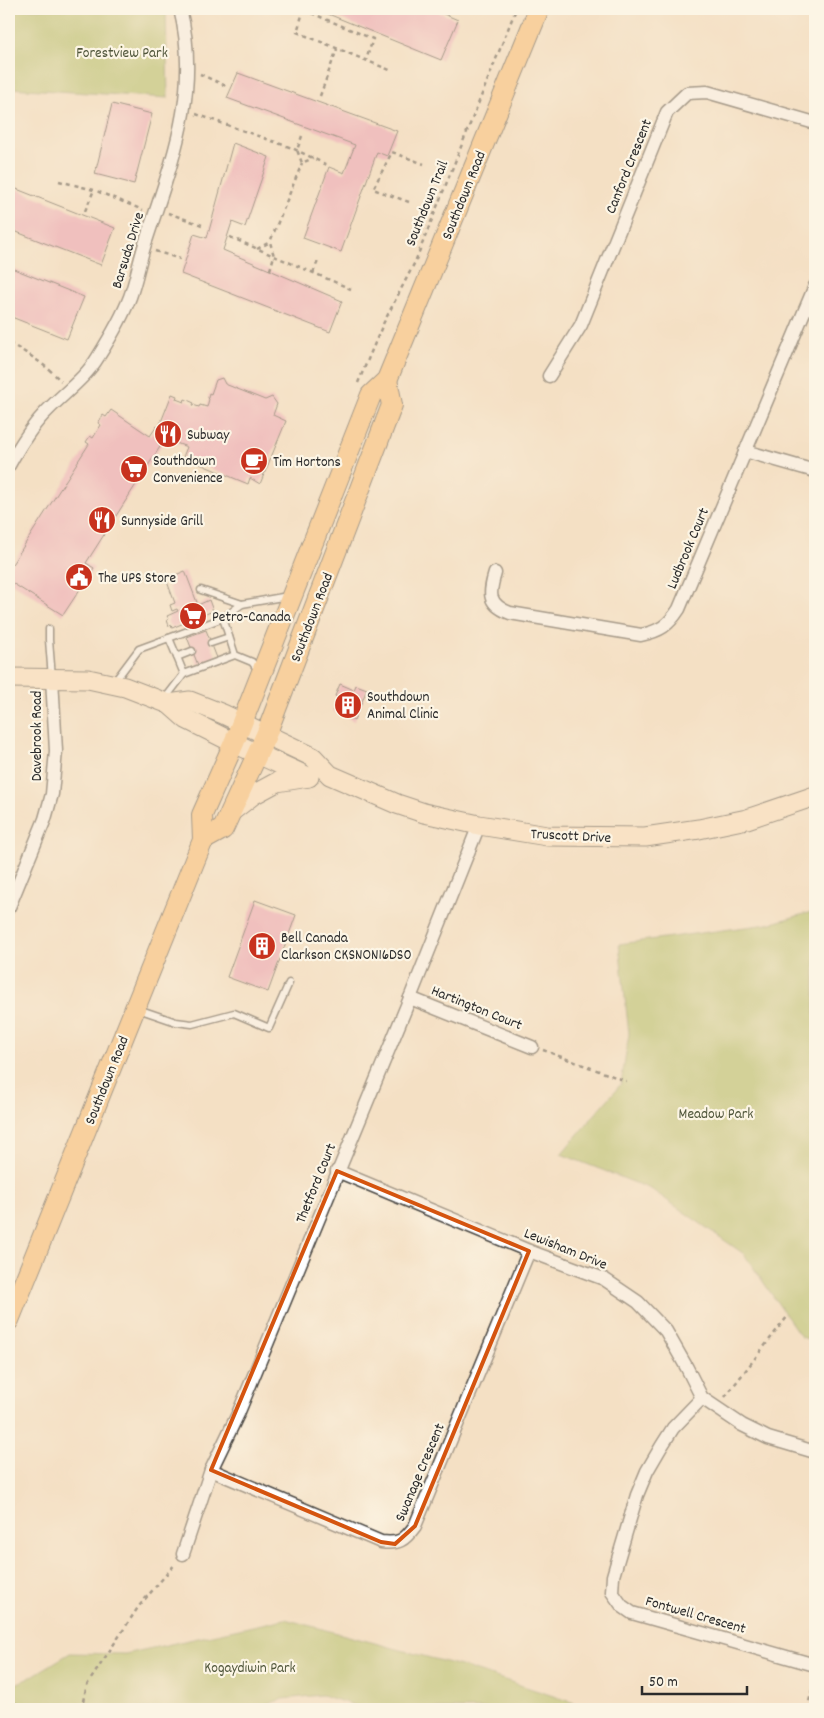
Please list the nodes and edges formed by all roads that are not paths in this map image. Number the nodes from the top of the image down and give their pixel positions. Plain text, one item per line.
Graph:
1 (180, 9) edge
2 (539, 9) edge
3 (815, 123) edge
4 (815, 286) edge
5 (549, 376) dead end
6 (387, 380) junction
7 (746, 451) junction
8 (9, 465) edge
9 (815, 472) edge
10 (495, 573) dead end
11 (201, 590) dead end
12 (292, 595) junction
13 (242, 604) junction
14 (223, 618) junction
15 (49, 629) dead end
16 (229, 637) junction
17 (169, 638) junction
18 (211, 644) dead end
19 (192, 651) dead end
20 (235, 655) junction
21 (176, 657) junction
22 (261, 673) junction
23 (184, 674) junction
24 (9, 678) edge
25 (52, 678) junction
26 (113, 684) junction
27 (166, 703) junction
28 (242, 722) junction
29 (266, 735) junction
30 (234, 743) junction
31 (257, 754) junction
32 (330, 775) junction
33 (308, 777) junction
34 (815, 796) edge
35 (231, 812) junction
36 (479, 825) junction
37 (203, 840) junction
38 (9, 906) edge
39 (290, 983) dead end
40 (410, 998) junction
41 (134, 1008) junction
42 (532, 1047) road end
43 (337, 1171) junction
44 (528, 1250) junction
45 (9, 1320) edge
46 (702, 1398) junction
47 (815, 1452) edge
48 (211, 1470) junction
49 (183, 1554) road end
50 (815, 1665) edge

1 - 8 street, Barsuda Drive
2 - 6 main road, Southdown Road
3 - 5 street, Canford Crescent
4 - 7 street, Ludbrook Court
6 - 12 main road, Southdown Road
6 - 29 main road, Southdown Road
7 - 9 street
7 - 10 street, Ludbrook Court
11 - 13 lane
12 - 13 lane
12 - 22 main road, Southdown Road
13 - 14 lane
14 - 16 lane
14 - 17 lane
15 - 25 lane
16 - 18 lane
16 - 20 lane
17 - 21 lane
17 - 26 lane
19 - 21 lane
20 - 22 lane
20 - 23 lane
21 - 23 lane
22 - 28 main road, Southdown Road
23 - 27 lane
24 - 25 street, Truscott Drive
25 - 26 street, Truscott Drive
25 - 38 street, Davebrook Road
26 - 27 street, Truscott Drive
27 - 28 street, Truscott Drive
27 - 30 street, Truscott Drive
28 - 29 street, Truscott Drive
28 - 30 main road, Southdown Road
29 - 31 main road, Southdown Road
29 - 32 street, Truscott Drive
30 - 31 street, Truscott Drive
30 - 37 main road, Southdown Road
31 - 33 street, Truscott Drive
31 - 35 main road, Southdown Road
32 - 33 street, Truscott Drive
32 - 36 street, Truscott Drive
33 - 35 street
34 - 36 street, Truscott Drive
35 - 37 main road, Southdown Road
36 - 40 street, Thetford Court
37 - 41 main road, Southdown Road
39 - 41 lane
40 - 42 street, Hartington Court
40 - 43 street, Thetford Court
41 - 45 main road, Southdown Road
43 - 44 street, Lewisham Drive
43 - 48 street, Thetford Court
44 - 46 street, Lewisham Drive
44 - 48 street, Swanage Crescent
46 - 47 street, Lewisham Drive
46 - 50 street, Fontwell Crescent
48 - 49 street, Thetford Court

